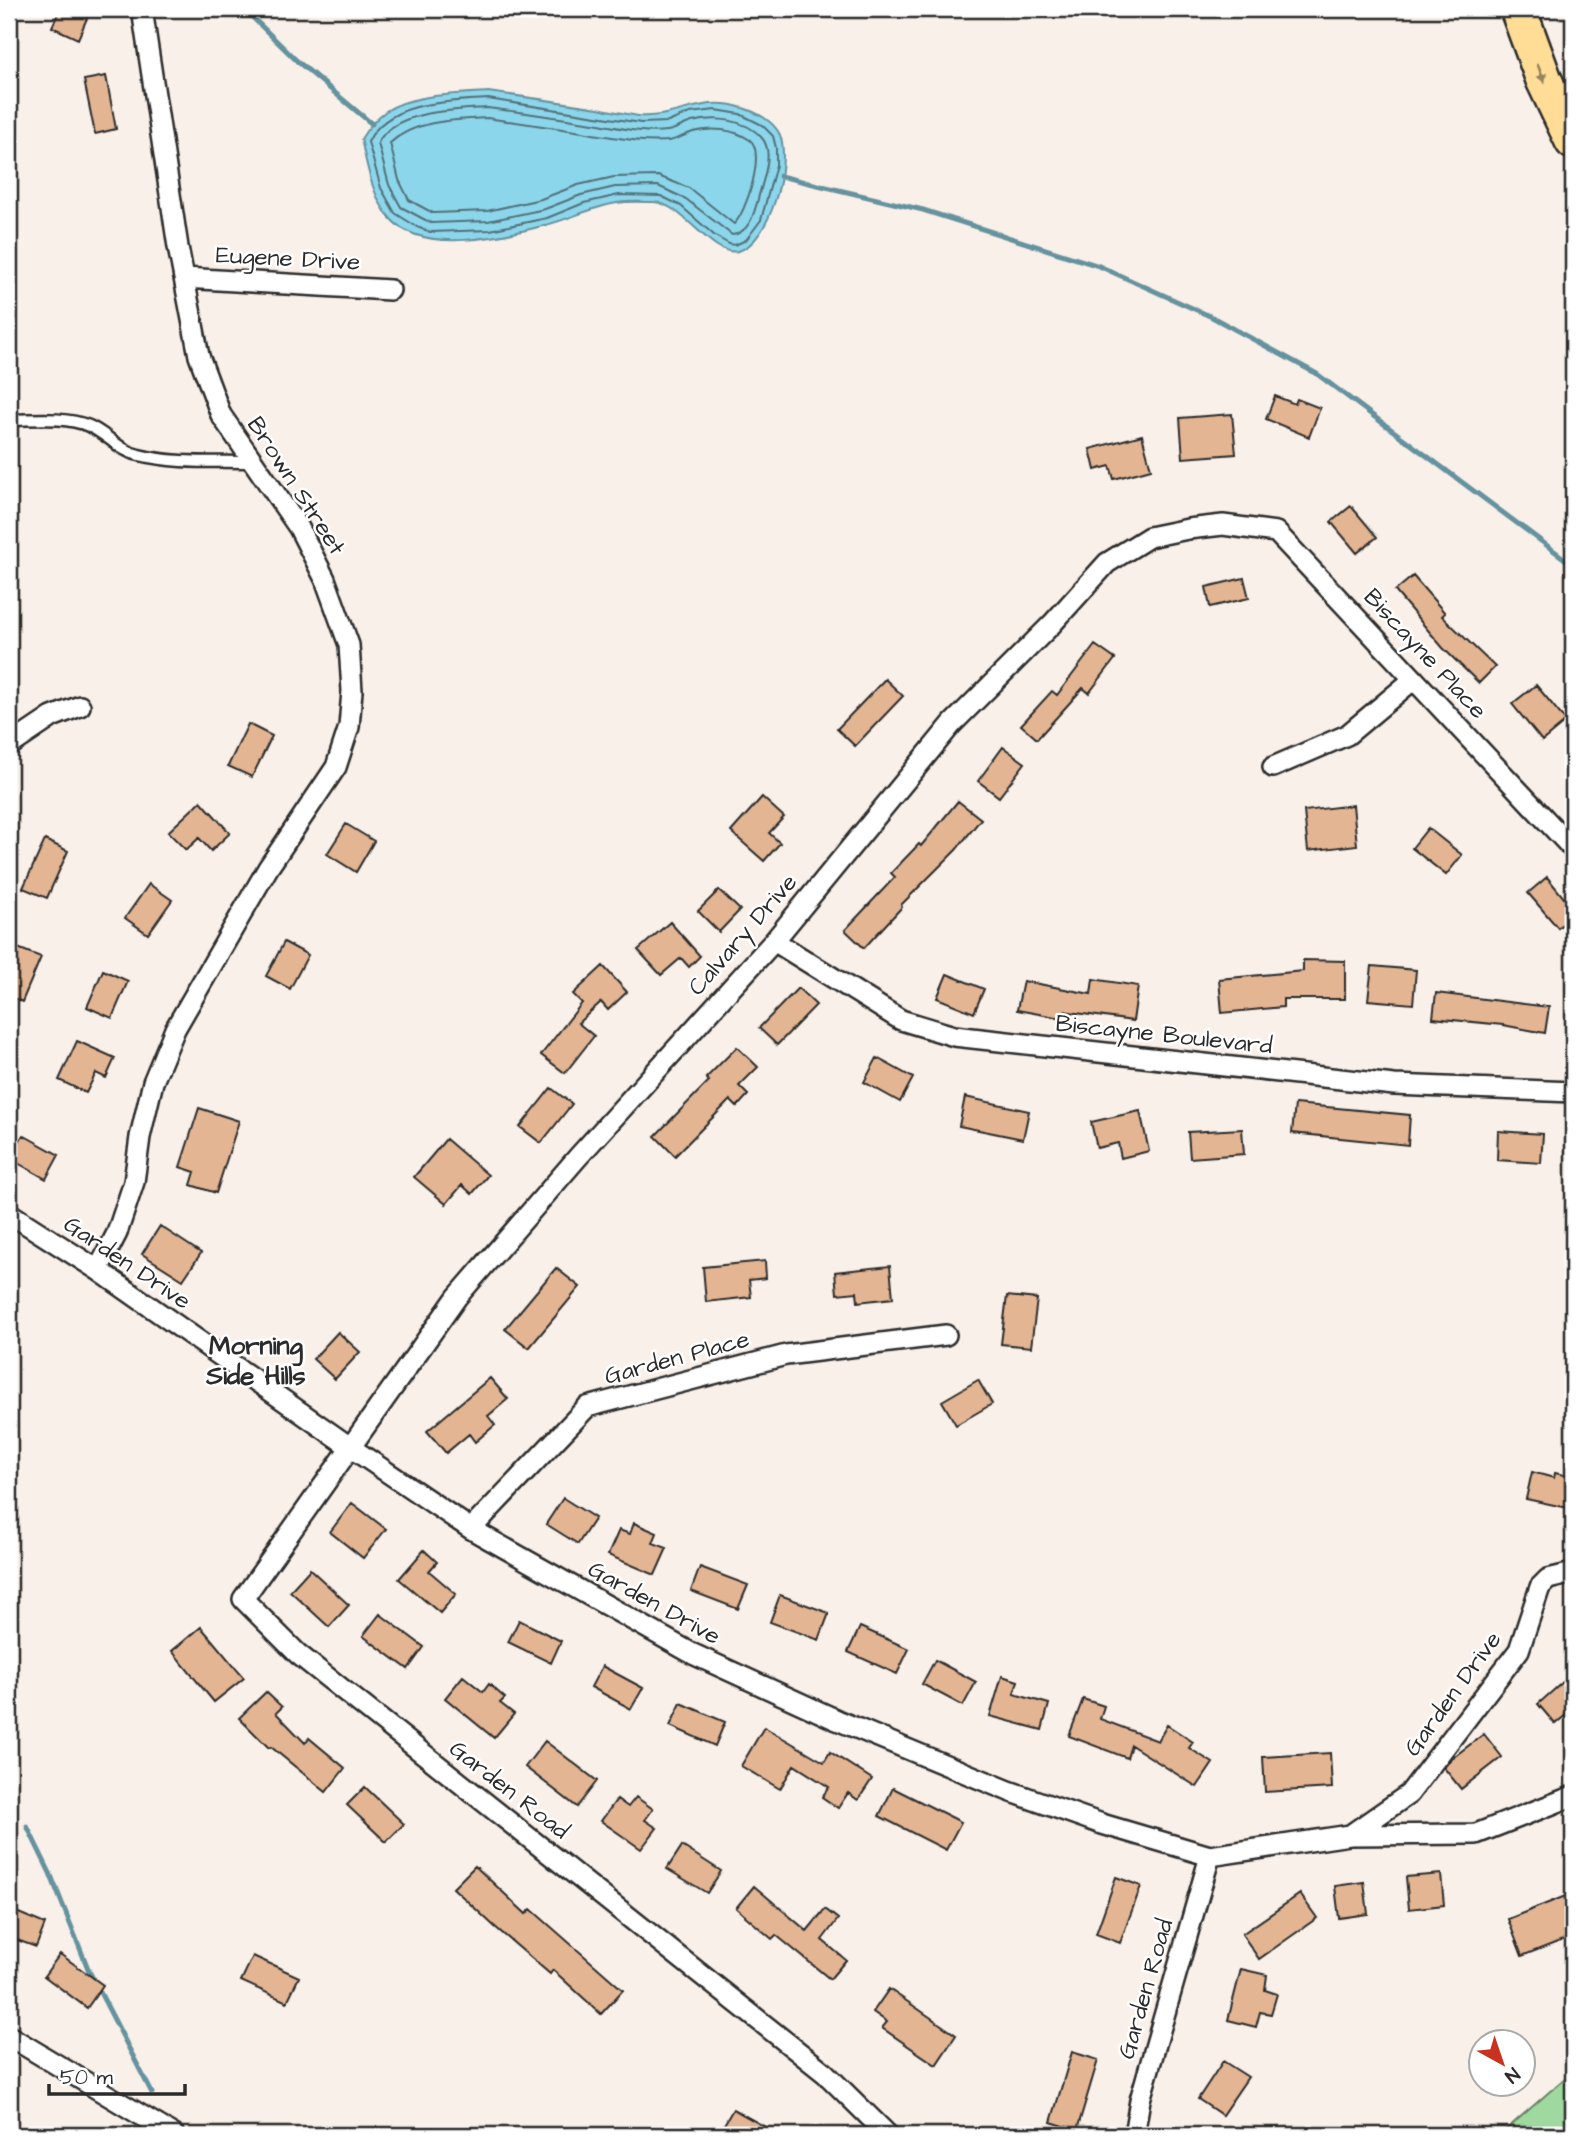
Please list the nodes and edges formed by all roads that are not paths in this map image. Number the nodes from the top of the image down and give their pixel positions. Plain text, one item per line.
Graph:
1 (142, 9) edge
2 (1518, 9) edge
3 (1573, 141) edge
4 (184, 278) junction
5 (390, 290) dead end
6 (9, 420) edge
7 (251, 461) junction
8 (1223, 525) joint
9 (1415, 679) junction
10 (80, 706) dead end
11 (9, 746) edge
12 (1273, 767) dead end
13 (1573, 849) edge
14 (774, 941) junction
15 (1573, 1092) edge
16 (9, 1213) edge
17 (97, 1270) junction
18 (946, 1335) dead end
19 (349, 1447) junction
20 (471, 1529) junction
21 (1573, 1573) edge
22 (1573, 1796) edge
23 (1350, 1835) junction
24 (1210, 1856) junction
25 (9, 2036) edge
26 (174, 2135) edge
27 (888, 2135) edge
28 (1135, 2135) edge

1 - 4 street, Brown Street
2 -> 3 highway
4 - 5 street, Eugene Drive
4 - 7 street, Brown Street
6 - 7 lane
7 - 17 street, Brown Street
8 - 9 street, Biscayne Place
8 - 14 street, Calvary Drive
9 - 12 street
9 - 13 street, Biscayne Place
10 - 11 street
14 - 15 street, Biscayne Boulevard
14 - 19 street, Calvary Drive
16 - 17 street, Garden Drive
17 - 19 street, Garden Drive
18 - 20 street, Garden Place
19 - 20 street, Garden Drive
19 - 27 street, Garden Road
20 - 24 street, Garden Drive
21 - 23 street, Garden Drive
22 - 23 street, Garden Drive
23 - 24 street, Garden Drive
24 - 28 street, Garden Road
25 - 26 street

